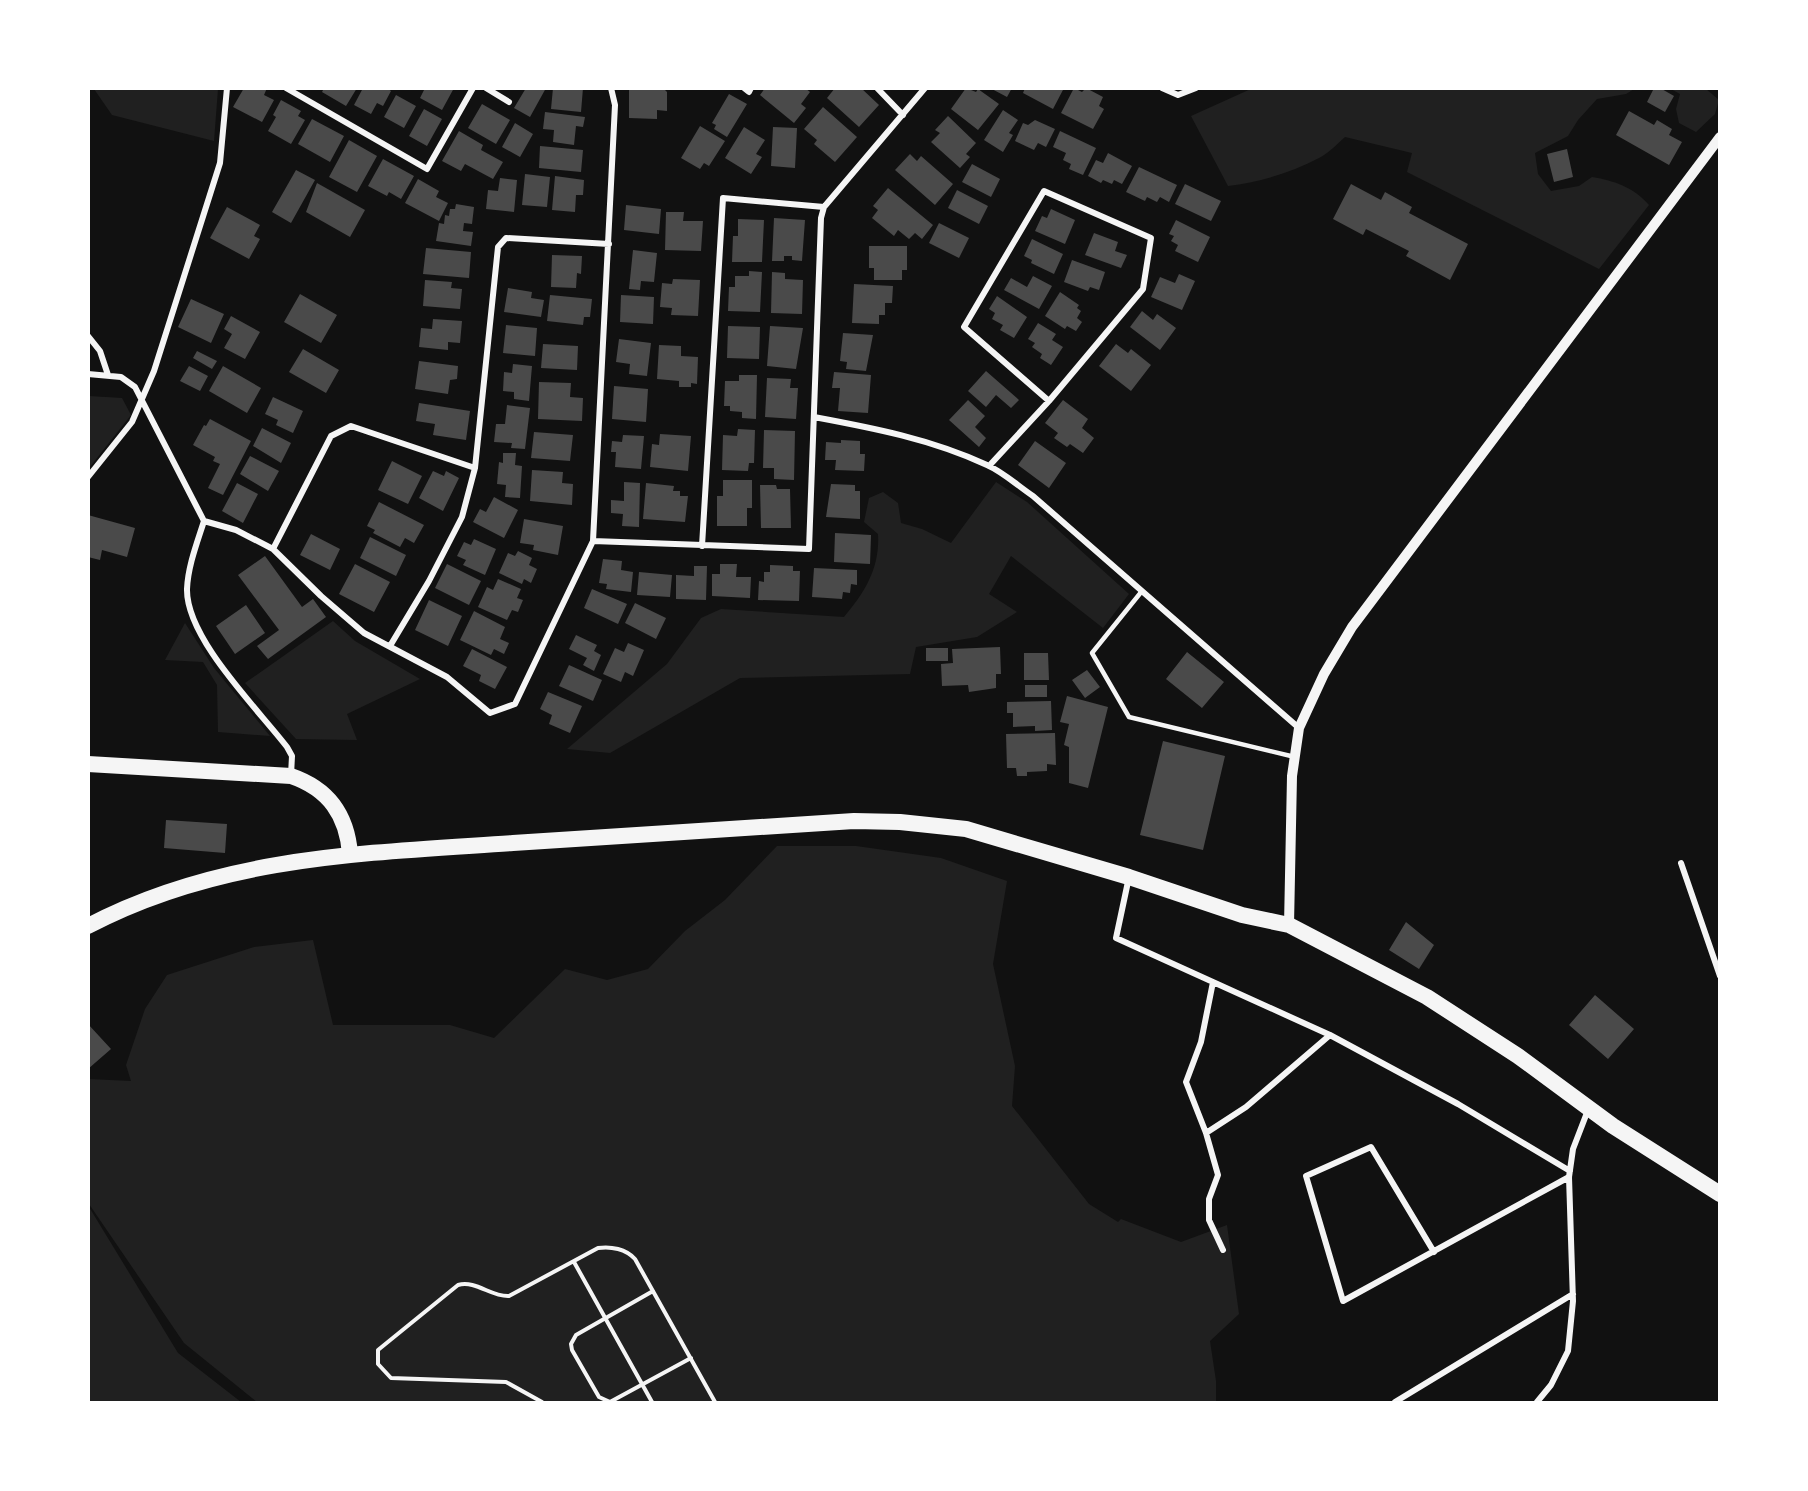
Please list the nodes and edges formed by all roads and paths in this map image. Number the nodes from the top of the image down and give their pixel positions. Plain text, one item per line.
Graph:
1 (227, 88) edge
2 (286, 88) edge
3 (473, 88) edge
4 (486, 88) edge
5 (611, 88) edge
6 (744, 88) edge
7 (751, 88) edge
8 (877, 88) edge
9 (925, 88) edge
10 (1162, 88) edge
11 (1196, 88) edge
12 (509, 102) dead end
13 (903, 115) junction
14 (1719, 137) edge
15 (824, 207) junction
16 (609, 243) junction
17 (88, 336) edge
18 (88, 374) edge
19 (108, 375) junction
20 (1049, 401) junction
21 (142, 403) junction
22 (814, 417) junction
23 (989, 466) junction
24 (475, 468) junction
25 (88, 477) edge
26 (204, 521) junction
27 (593, 541) junction
28 (702, 546) junction
29 (273, 549) junction
30 (1142, 591) junction
31 (390, 646) junction
32 (1299, 728) junction
33 (1295, 757) junction
34 (88, 764) edge
35 (291, 776) junction
36 (350, 854) junction
37 (1681, 863) dead end
38 (1129, 877) junction
39 (1289, 925) junction
40 (88, 926) edge
41 (1719, 976) edge
42 (1214, 982) junction
43 (1330, 1035) junction
44 (1588, 1109) junction
45 (1206, 1133) junction
46 (1570, 1174) junction
47 (1719, 1194) edge
48 (1223, 1250) dead end
49 (1434, 1252) junction
50 (574, 1262) junction
51 (653, 1291) junction
52 (1573, 1294) junction
53 (605, 1318) junction
54 (690, 1358) junction
55 (642, 1386) junction
56 (542, 1402) edge
57 (652, 1402) edge
58 (715, 1402) edge
59 (1395, 1402) edge
60 (1537, 1402) edge

1 - 21 street
2 - 3 street
4 - 12 street
5 - 16 street
6 - 7 street
8 - 13 street
9 - 13 street
10 - 11 street
13 - 15 street
14 - 32 street
15 - 22 street
15 - 28 street
16 - 24 street
16 - 27 street
17 - 19 street
18 - 19 street
19 - 21 street
20 - 20 street
20 - 23 street
21 - 25 street
21 - 26 street
22 - 23 street
22 - 28 street
23 - 30 street
24 - 29 street
24 - 31 street
26 - 29 street
26 - 35 street
27 - 28 street
27 - 31 street
29 - 31 street
30 - 32 street
30 - 33 lane
32 - 33 street
33 - 39 street
34 - 35 highway
35 - 36 highway
36 - 38 highway
36 - 40 highway
37 - 41 street
38 - 39 highway
38 - 42 street
39 - 44 highway
42 - 43 street
42 - 45 street
43 - 45 street
43 - 46 street
44 - 46 street
44 - 47 highway
45 - 48 street
46 - 49 street
46 - 52 street
49 - 49 street
50 - 51 path
50 - 53 path
50 - 56 path
51 - 53 path
51 - 54 path
52 - 59 street
52 - 60 street
53 - 55 path
53 - 55 path
54 - 55 path
54 - 58 path
55 - 57 path

